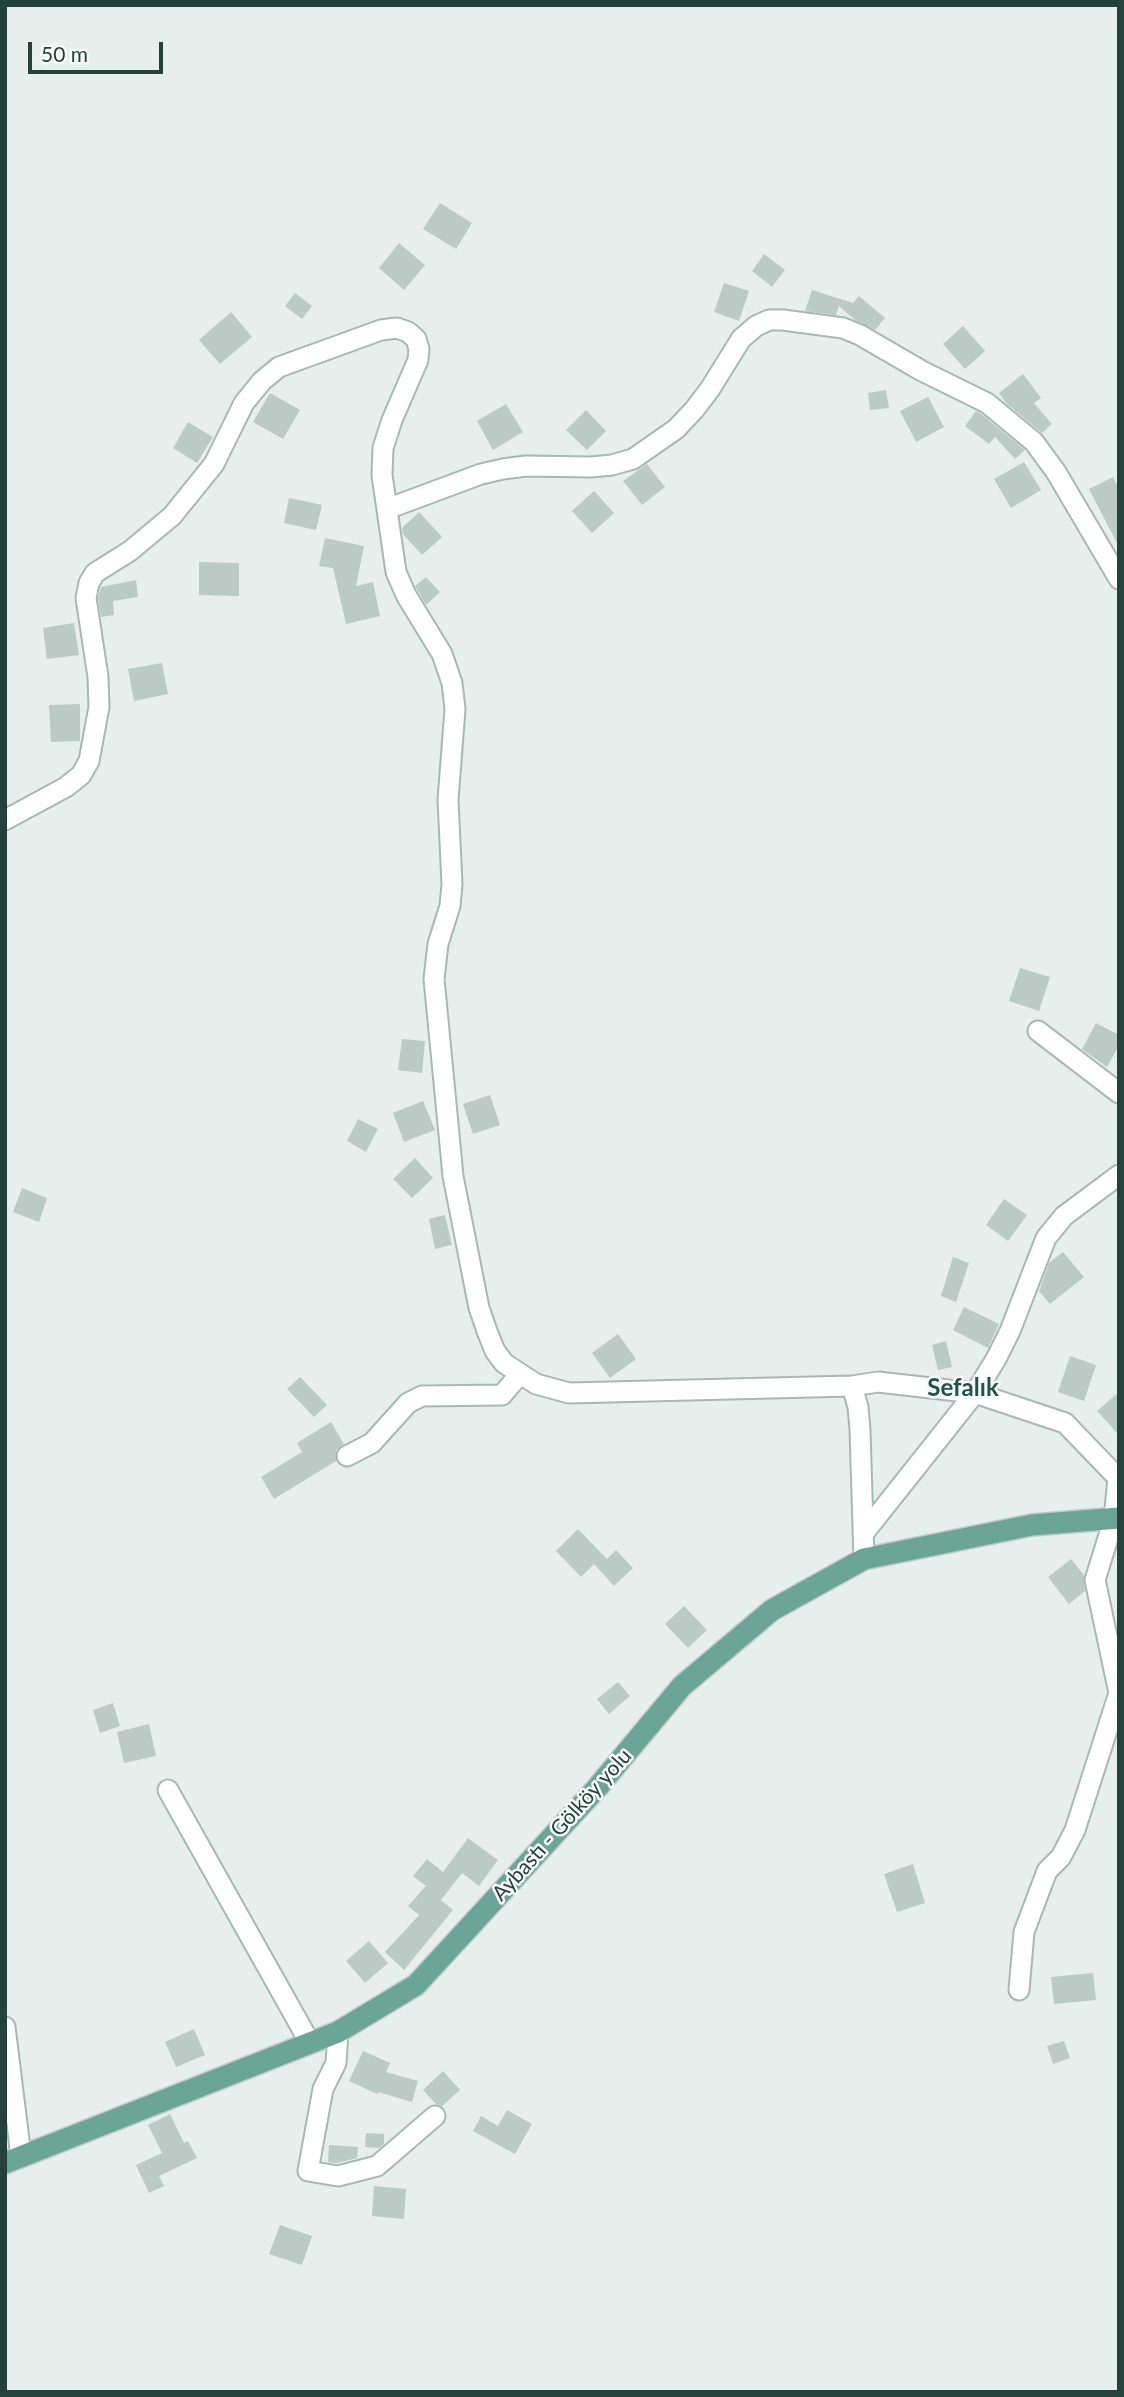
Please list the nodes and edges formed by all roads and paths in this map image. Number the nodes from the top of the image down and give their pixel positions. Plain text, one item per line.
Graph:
1 (387, 509) junction
2 (1119, 579) edge
3 (5, 820) edge
4 (1038, 1031) dead end
5 (1119, 1093) edge
6 (1119, 1175) edge
7 (520, 1374) junction
8 (852, 1386) junction
9 (975, 1393) junction
10 (347, 1456) dead end
11 (1116, 1519) edge
12 (863, 1534) junction
13 (863, 1559) junction
14 (168, 1790) dead end
15 (1019, 1990) dead end
16 (5, 2027) edge
17 (338, 2032) junction
18 (310, 2043) junction
19 (435, 2116) dead end
20 (13, 2160) edge

1 - 2 street
1 - 3 street
1 - 7 street
4 - 5 street
6 - 9 street
7 - 8 street
7 - 10 street
8 - 9 street
8 - 12 street
9 - 11 street
9 - 12 street
11 - 13 main road, Aybastı - Gölköy yolu
11 - 15 street
12 - 13 street
13 - 17 main road, Aybastı - Gölköy yolu
14 - 18 street
16 - 20 street
17 - 18 main road, Aybastı - Gölköy yolu
17 - 19 street
18 - 20 main road, Aybastı - Gölköy yolu

